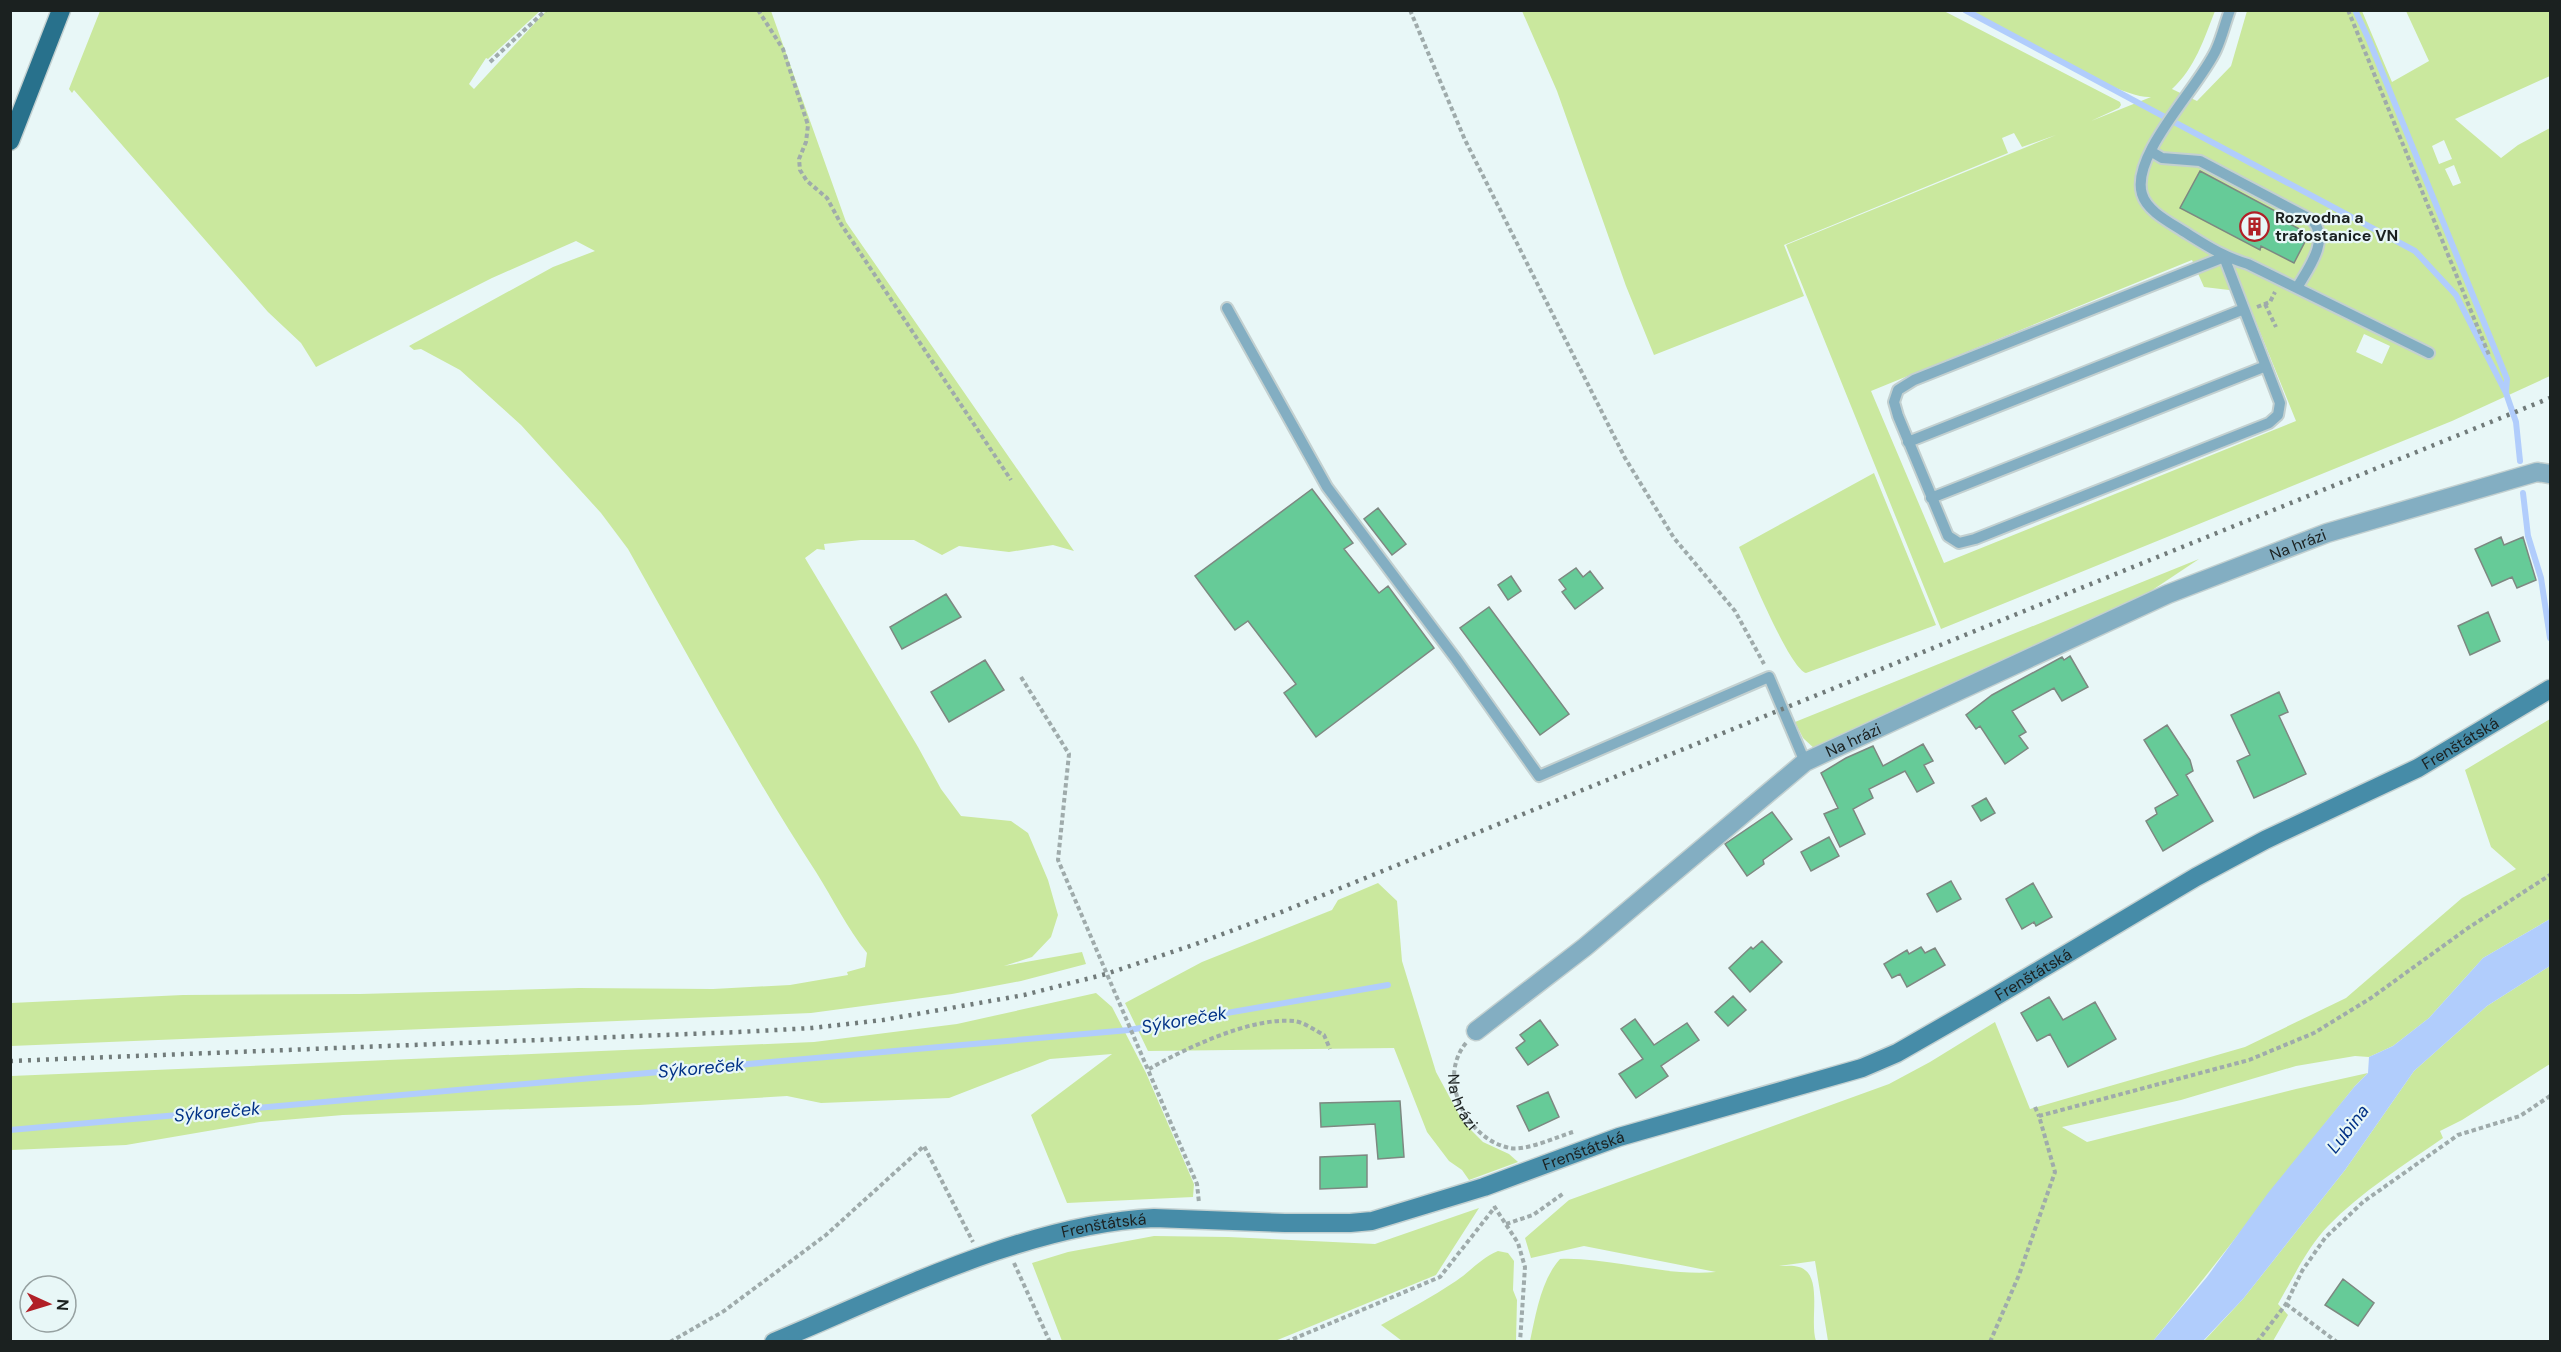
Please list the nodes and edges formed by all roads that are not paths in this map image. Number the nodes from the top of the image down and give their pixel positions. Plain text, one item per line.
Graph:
1 (61, 10) edge
2 (2230, 10) edge
3 (10, 141) edge
4 (2152, 152) junction
5 (2224, 257) junction
6 (2297, 288) junction
7 (1227, 308) dead end
8 (2248, 309) junction
9 (2429, 353) dead end
10 (2266, 366) junction
11 (1908, 442) junction
12 (2550, 474) edge
13 (1931, 498) junction
14 (2550, 689) edge
15 (1805, 762) junction
16 (1476, 1031) road end
17 (774, 1341) edge

1 - 3 main road
2 - 4 lane
4 - 5 lane
4 - 6 lane
5 - 6 lane
5 - 8 lane
5 - 11 lane
6 - 9 lane
7 - 15 lane
8 - 10 lane
8 - 11 lane
10 - 13 lane
10 - 13 lane
11 - 13 lane
12 - 15 street, Na hrázi
14 - 17 main road, Frenštátská
15 - 16 street, Na hrázi

